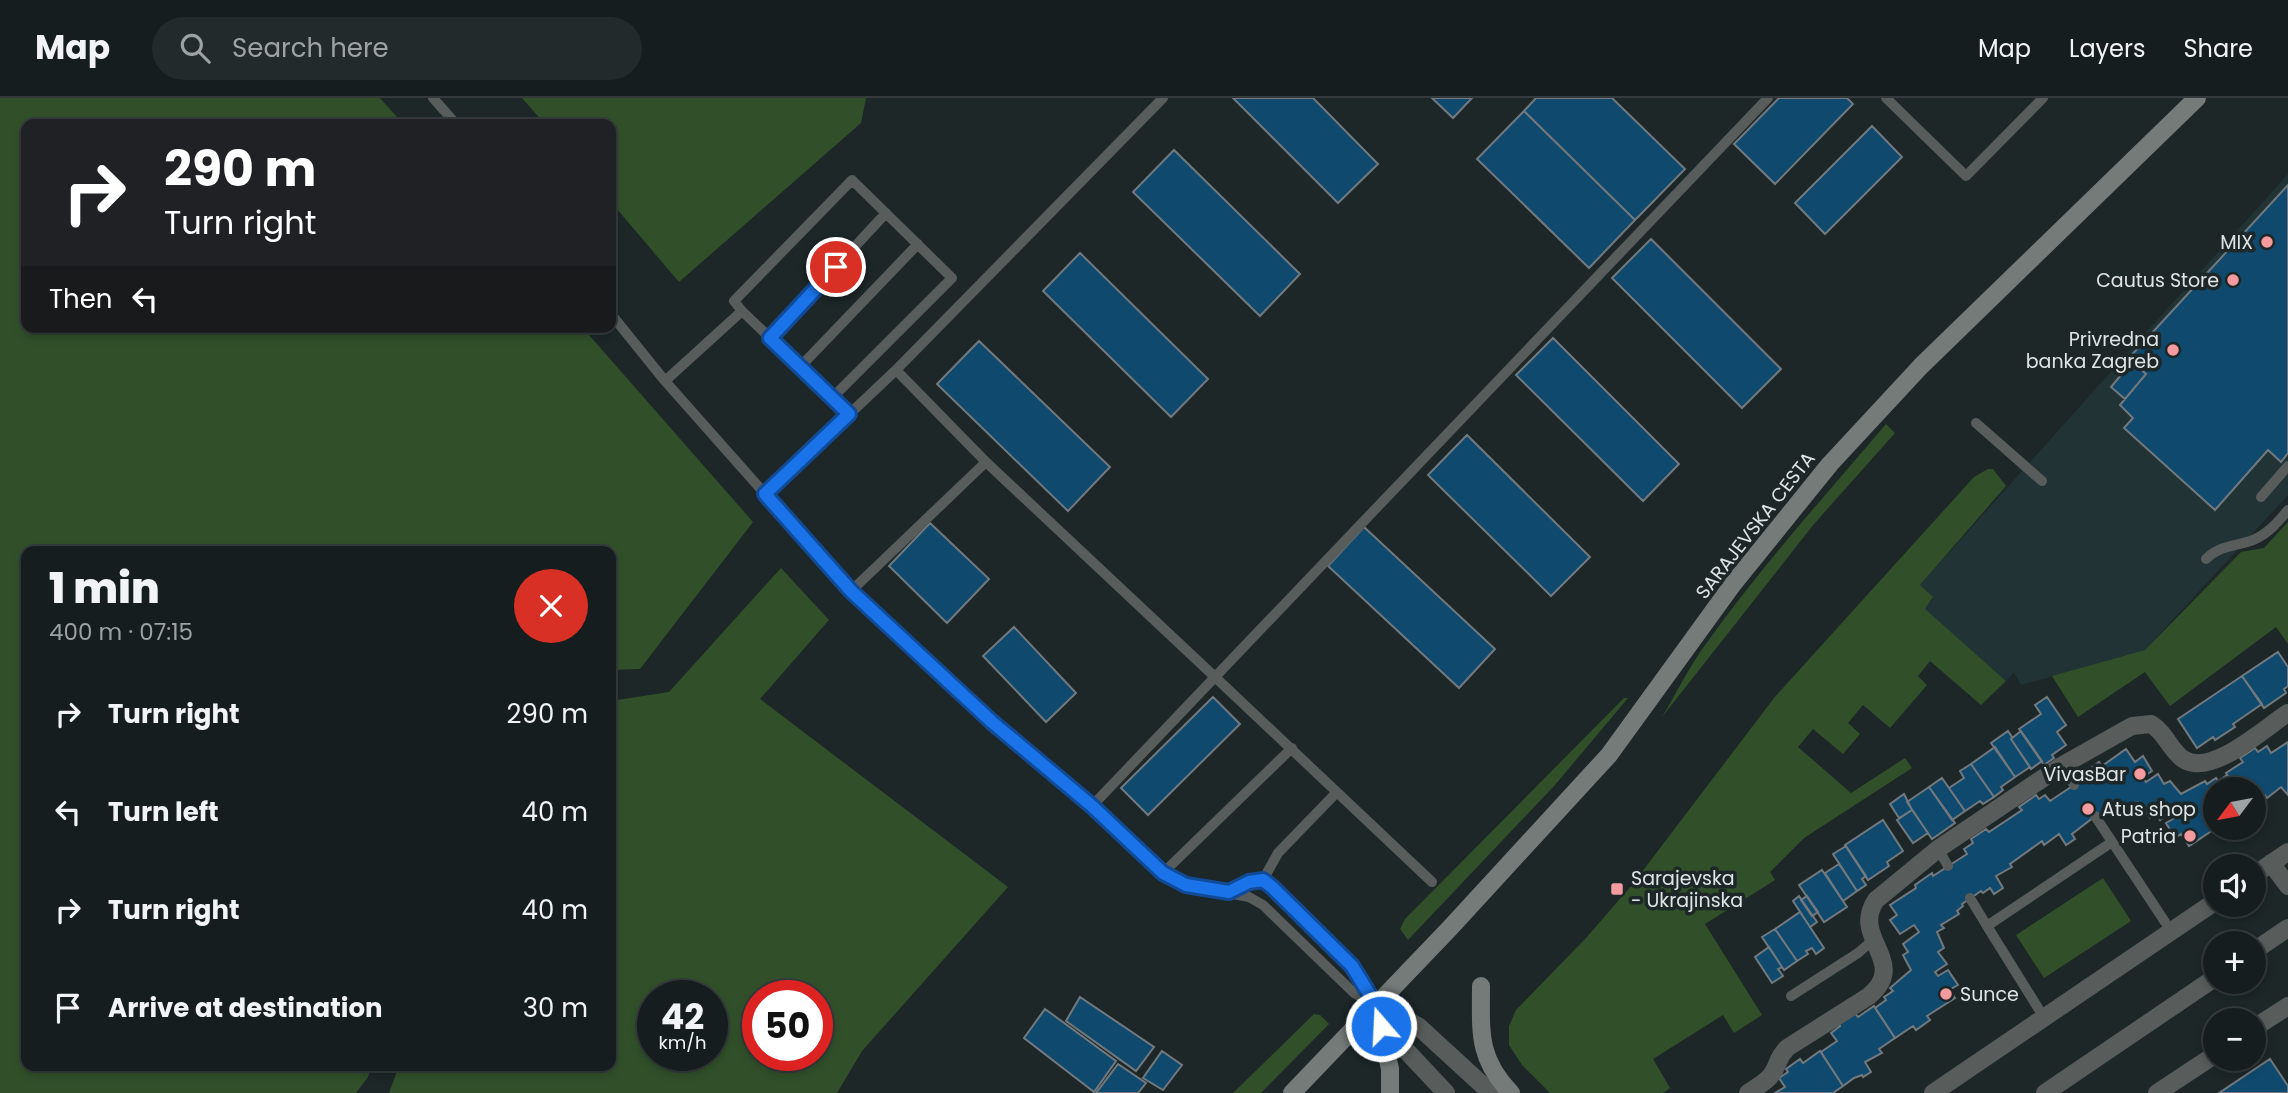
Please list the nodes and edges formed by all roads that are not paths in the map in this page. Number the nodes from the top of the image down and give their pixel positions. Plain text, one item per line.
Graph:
1 (433, 98) edge
2 (1163, 98) edge
3 (1768, 98) edge
4 (1886, 98) edge
5 (2043, 98) edge
6 (2197, 98) edge
7 (452, 119) edge
8 (886, 213) junction
9 (918, 244) junction
10 (742, 312) junction
11 (616, 320) edge
12 (770, 338) junction
13 (800, 367) junction
14 (896, 370) junction
15 (664, 381) junction
16 (832, 398) junction
17 (849, 414) junction
18 (1976, 423) dead end
19 (986, 462) junction
20 (2288, 466) edge
21 (2042, 481) dead end
22 (765, 494) junction
23 (2261, 497) dead end
24 (2288, 510) edge
25 (2206, 559) dead end
26 (851, 591) junction
27 (1215, 677) junction
28 (2288, 713) edge
29 (1292, 748) junction
30 (2062, 766) junction
31 (2074, 785) dead end
32 (1337, 792) junction
33 (1092, 806) junction
34 (2095, 816) dead end
35 (2112, 842) junction
36 (1938, 849) junction
37 (2288, 852) edge
38 (2271, 863) junction
39 (1948, 866) dead end
40 (2266, 867) edge
41 (1163, 873) junction
42 (1263, 880) junction
43 (1432, 882) dead end
44 (2288, 887) edge
45 (1229, 892) junction
46 (1969, 898) dead end
47 (2203, 910) edge
48 (1987, 926) junction
49 (2288, 928) edge
50 (2171, 931) junction
51 (1873, 940) junction
52 (2266, 943) edge
53 (1481, 986) dead end
54 (2203, 986) edge
55 (1791, 996) dead end
56 (1376, 1005) junction
57 (2288, 1006) edge
58 (2043, 1016) junction
59 (2266, 1020) edge
60 (2203, 1063) edge
61 (1945, 1090) edge
62 (1292, 1093) edge
63 (1390, 1093) edge
64 (1446, 1093) edge
65 (1491, 1093) edge
66 (1511, 1093) edge
67 (1748, 1093) edge
68 (2045, 1093) edge
69 (2157, 1093) edge

1 - 7 lane
2 - 14 lane
3 - 27 lane
4 - 5 lane
6 - 56 main road, SARAJEVSKA CESTA
8 - 9 lane
8 - 10 lane
8 - 12 lane
9 - 13 lane
9 - 16 lane
10 - 12 lane
10 - 15 lane
11 - 15 lane
12 - 13 lane
13 - 16 lane
14 - 17 lane
14 - 19 lane
15 - 22 lane
16 - 17 lane
17 - 22 lane
18 - 21 lane
19 - 26 lane
19 - 27 lane
20 - 23 lane
22 - 26 lane
24 - 25 lane
26 - 33 lane
27 - 29 lane
27 - 33 lane
28 - 30 street
29 - 32 lane
29 - 41 lane
30 - 31 lane
30 - 36 street
32 - 42 lane
32 - 43 lane
33 - 41 lane
34 - 35 lane
35 - 48 lane
35 - 50 lane
36 - 39 lane
36 - 51 street
37 - 38 street
38 - 40 street
38 - 44 street
41 - 45 lane
42 - 45 lane
42 - 56 lane
45 - 56 lane
46 - 48 lane
47 - 50 street
48 - 58 lane
49 - 52 street
50 - 58 street
51 - 55 lane
51 - 67 street
53 - 66 main road
54 - 68 street
56 - 62 main road, SARAJEVSKA CESTA
56 - 63 main road
56 - 64 street
56 - 65 street
57 - 59 street
58 - 61 street
60 - 69 street

